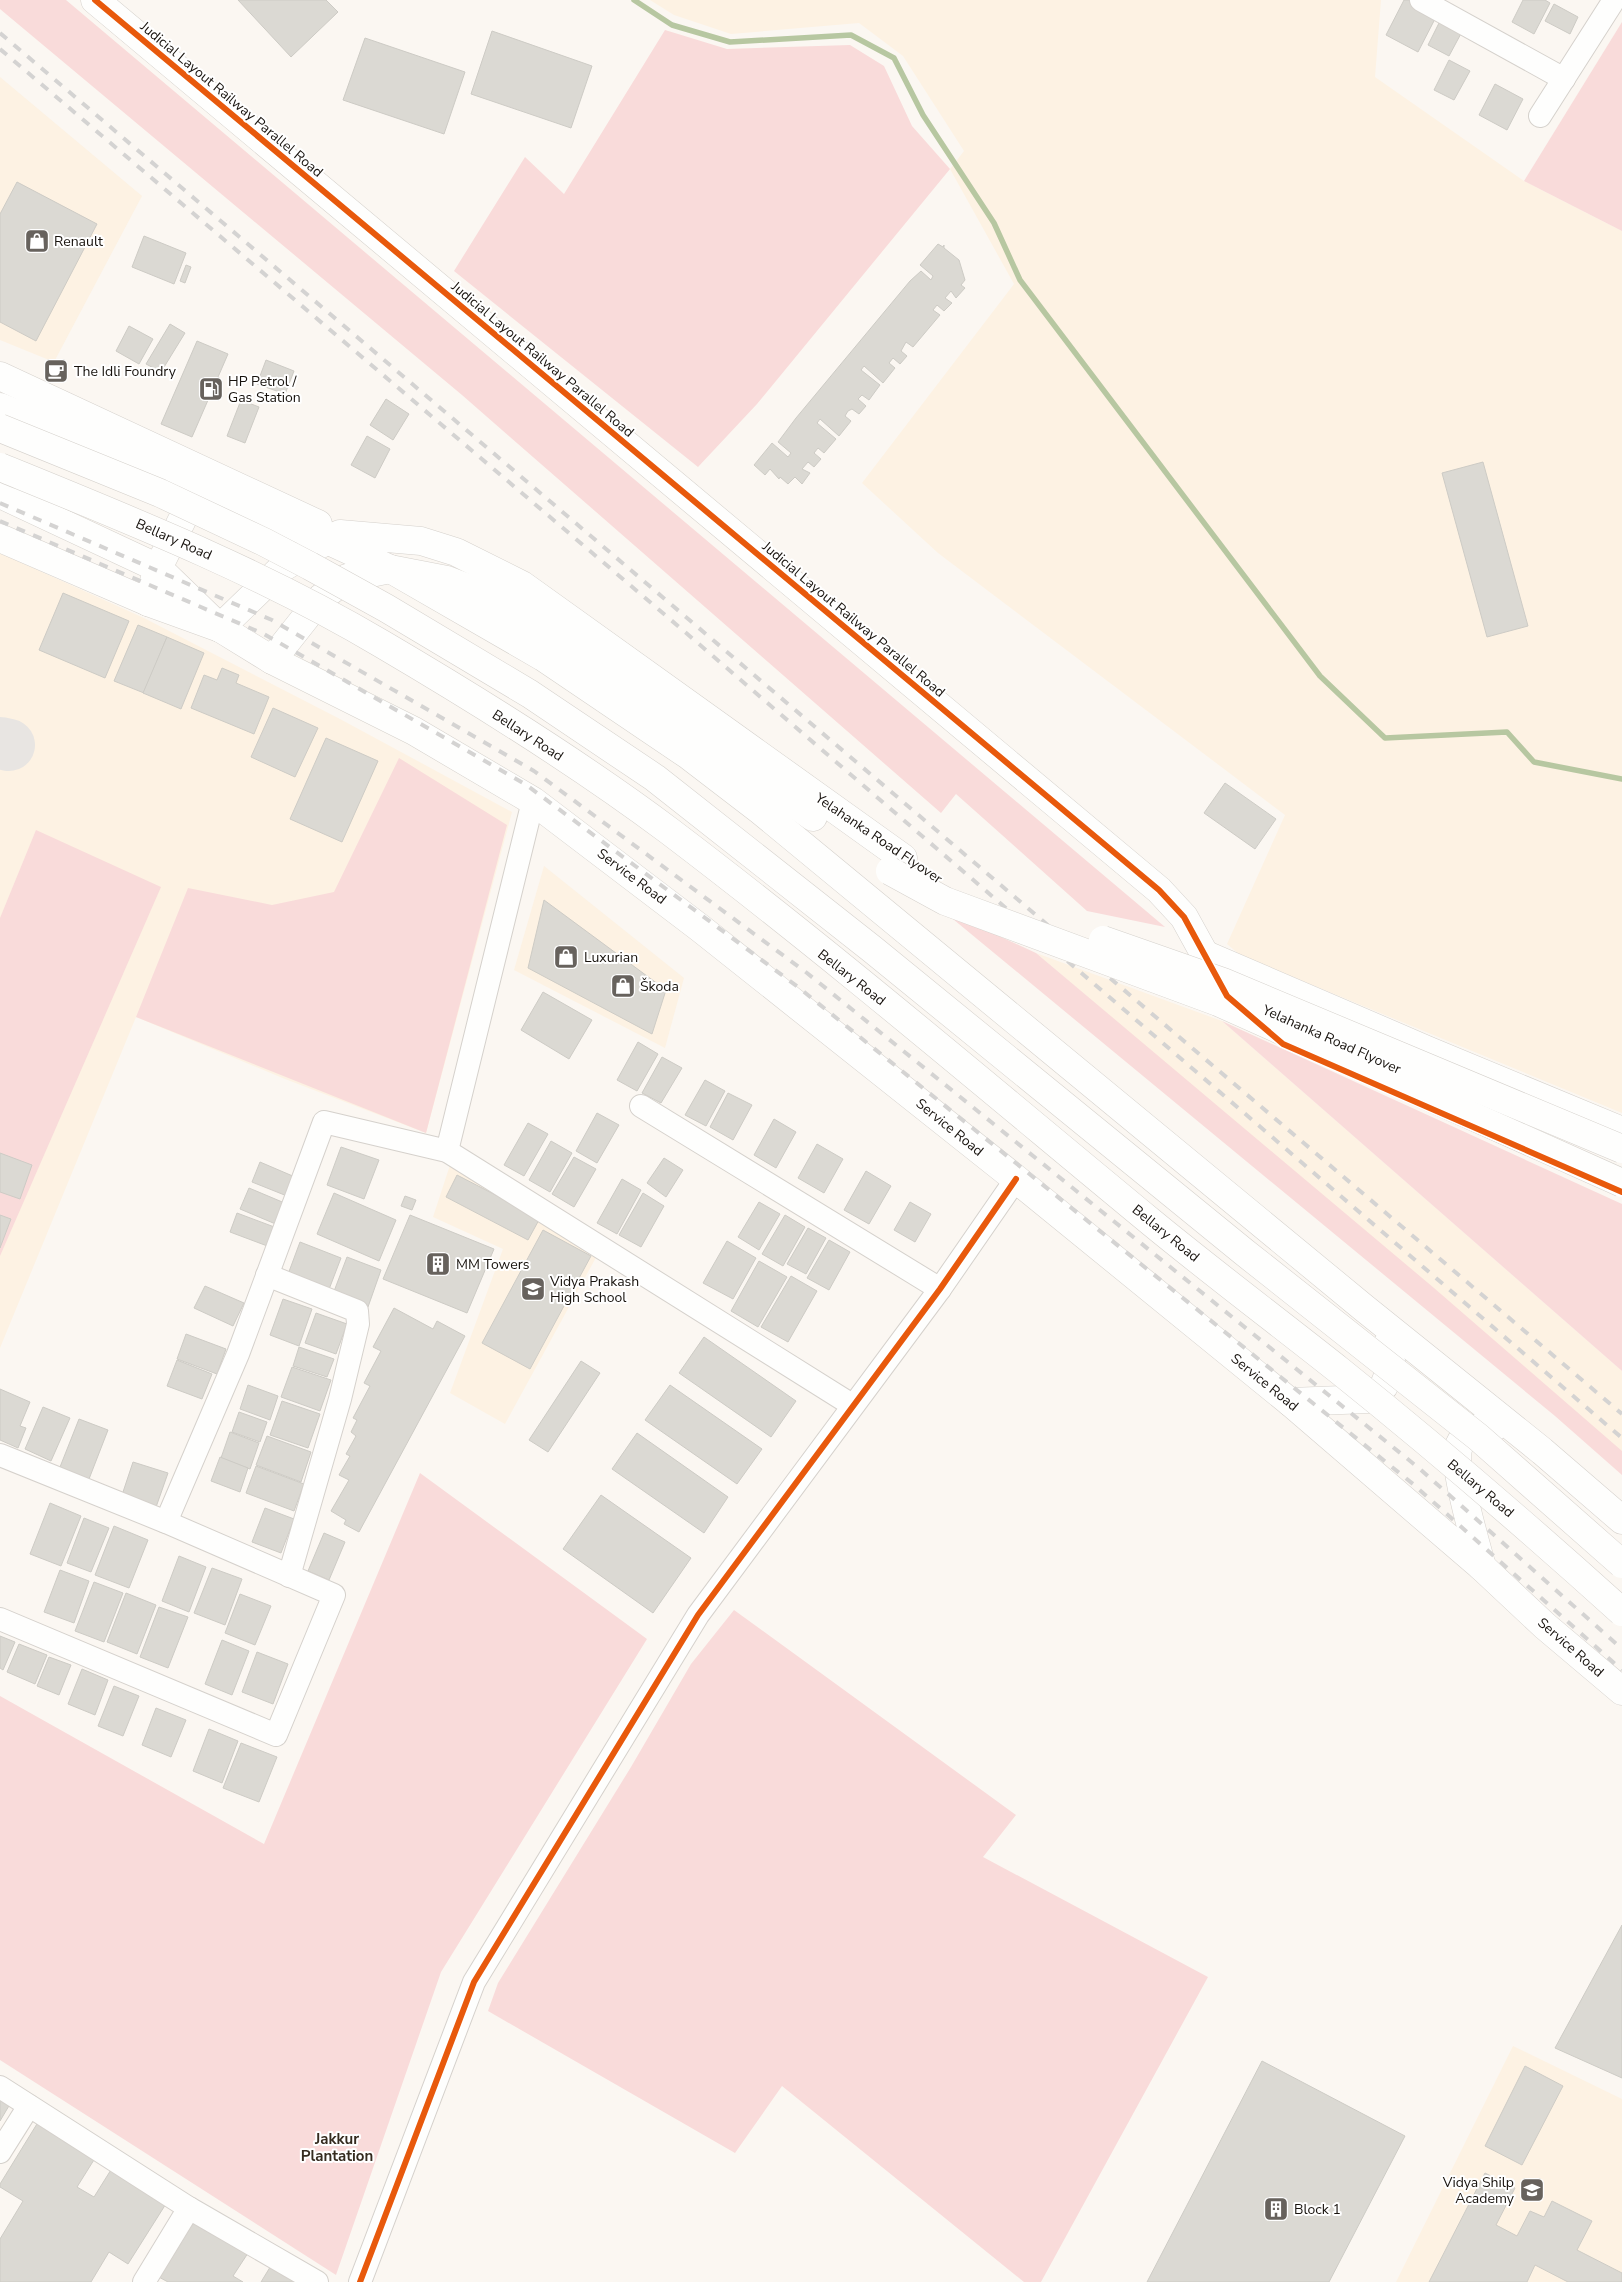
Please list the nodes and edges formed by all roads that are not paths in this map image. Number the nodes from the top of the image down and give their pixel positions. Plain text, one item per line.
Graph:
1 (95, 0) edge
2 (1421, 0) edge
3 (1614, 0) edge
4 (1564, 79) junction
5 (1540, 116) dead end
6 (0, 376) edge
7 (0, 407) edge
8 (0, 428) edge
9 (0, 467) edge
10 (202, 479) junction
11 (0, 494) edge
12 (334, 537) junction
13 (0, 538) edge
14 (158, 568) junction
15 (390, 569) junction
16 (148, 602) junction
17 (220, 628) junction
18 (272, 660) junction
19 (532, 801) junction
20 (897, 864) junction
21 (1204, 954) junction
22 (641, 1106) dead end
23 (1622, 1131) edge
24 (1622, 1149) edge
25 (447, 1150) junction
26 (1016, 1179) junction
27 (1622, 1183) edge
28 (1622, 1192) edge
29 (267, 1275) junction
30 (940, 1289) junction
31 (1364, 1308) junction
32 (1290, 1402) junction
33 (852, 1405) junction
34 (1542, 1451) junction
35 (0, 1455) edge
36 (1622, 1520) edge
37 (166, 1522) junction
38 (1622, 1564) edge
39 (1482, 1567) junction
40 (289, 1576) junction
41 (1622, 1612) edge
42 (0, 1619) edge
43 (1622, 1691) edge
44 (0, 2087) edge
45 (29, 2106) junction
46 (0, 2152) edge
47 (188, 2208) junction
48 (313, 2281) edge
49 (144, 2282) edge
50 (360, 2282) edge

1 - 21 main road, Judicial Layout Railway Parallel Road
2 - 4 street
3 - 4 street
4 - 5 street
6 - 10 main road
7 - 10 main road
8 - 38 main road, bridge
9 - 41 main road, Bellary Road, bridge
10 - 12 main road
10 - 14 main road
11 - 14 main road
12 - 15 main road
12 - 17 main road
12 - 20 main road, Yelahanka Road Flyover
13 - 16 main road
14 - 16 main road
14 - 17 main road
15 - 18 main road
15 - 20 main road, Yelahanka Road Flyover
15 - 31 main road
16 - 17 main road
17 - 18 main road, Service Road
18 - 19 main road, Service Road
19 - 25 street
19 - 26 main road, Service Road
20 - 24 main road, Yelahanka Road Flyover, bridge
20 - 27 main road, Yelahanka Road Flyover, bridge
21 - 23 main road
21 - 28 main road, Judicial Layout Railway Parallel Road
22 - 30 street
25 - 29 street
25 - 33 street
26 - 30 street
26 - 32 main road, Service Road
29 - 37 street
29 - 40 street
30 - 33 street
31 - 32 main road
31 - 34 main road
32 - 39 main road, Service Road
33 - 50 street
34 - 36 main road
34 - 39 main road
35 - 37 street
37 - 40 street
39 - 43 main road, Service Road
40 - 42 street
44 - 45 street
45 - 46 street
45 - 47 street
47 - 48 street
47 - 49 street

